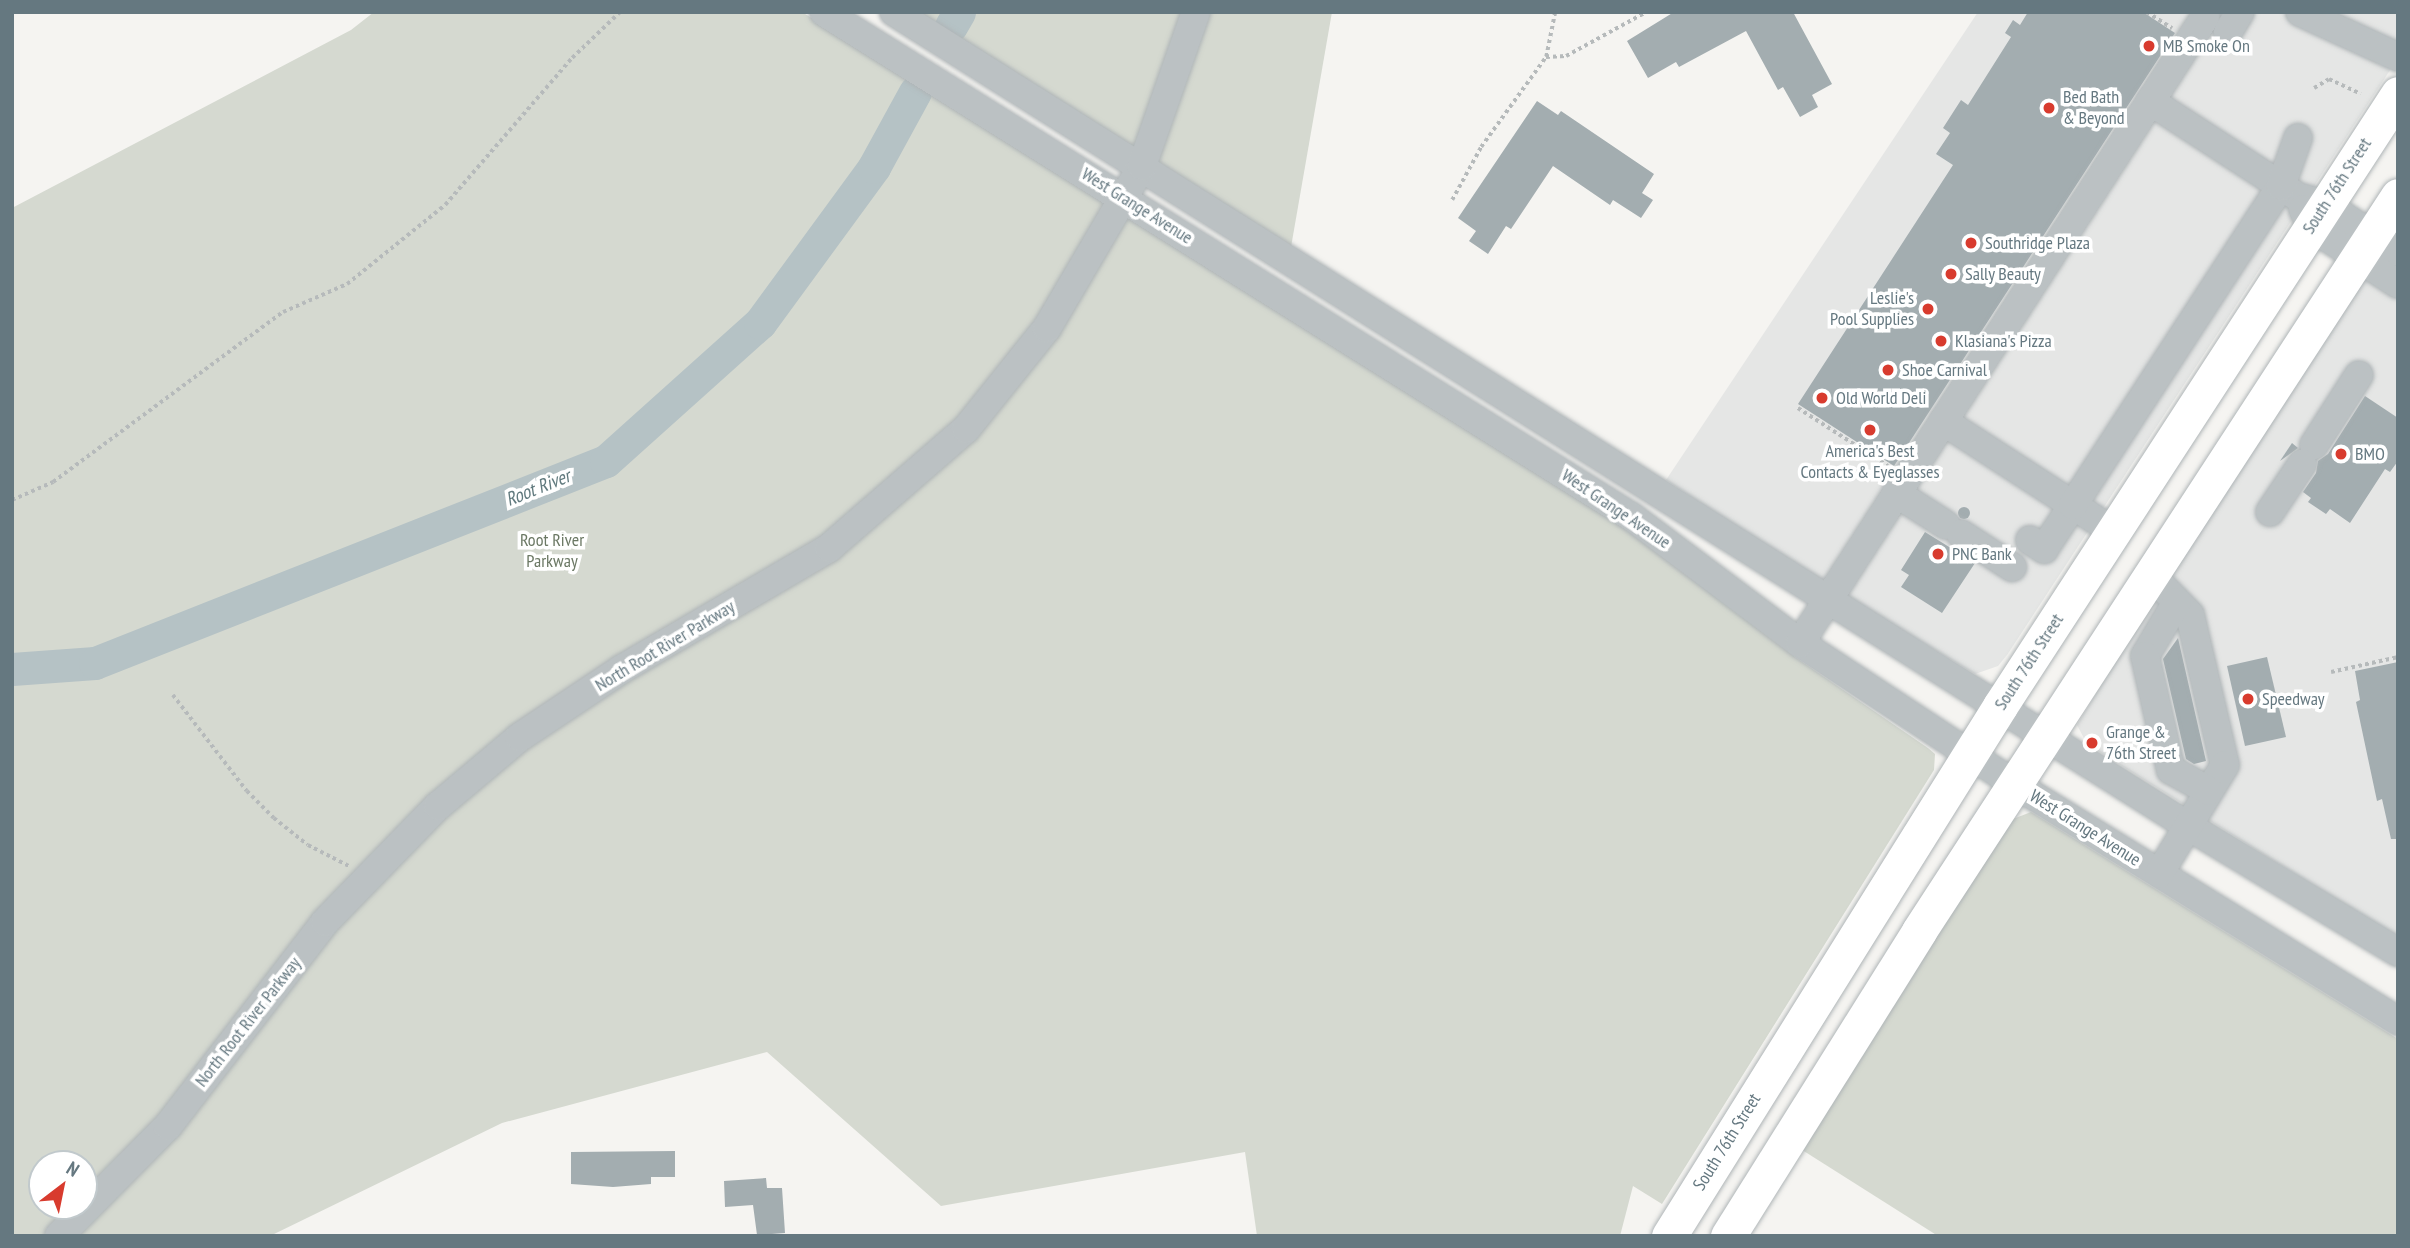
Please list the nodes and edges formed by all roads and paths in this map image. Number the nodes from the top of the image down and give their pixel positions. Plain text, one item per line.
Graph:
1 (620, 12) edge
2 (824, 12) edge
3 (894, 12) edge
4 (1196, 12) edge
5 (1555, 12) edge
6 (1646, 12) edge
7 (2300, 12) edge
8 (2224, 20) edge
9 (939, 40) junction
10 (1546, 57) junction
11 (2398, 58) edge
12 (919, 71) junction
13 (2314, 88) dead end
14 (2361, 94) dead end
15 (2398, 94) edge
16 (2150, 102) junction
17 (2298, 138) dead end
18 (1142, 166) junction
19 (2398, 196) edge
20 (1122, 197) junction
21 (1452, 200) dead end
22 (2304, 204) junction
23 (2376, 248) edge
24 (2398, 284) edge
25 (2358, 374) dead end
26 (1943, 421) junction
27 (1896, 493) junction
28 (12, 500) edge
29 (2073, 505) junction
30 (2270, 512) dead end
31 (2113, 531) junction
32 (2030, 540) dead end
33 (2012, 567) dead end
34 (2156, 568) junction
35 (1828, 599) junction
36 (2177, 603) junction
37 (1800, 643) junction
38 (2398, 657) edge
39 (2331, 672) dead end
40 (173, 695) dead end
41 (2000, 706) junction
42 (2046, 736) junction
43 (1970, 754) junction
44 (2016, 785) junction
45 (2209, 791) junction
46 (2189, 826) junction
47 (2159, 874) junction
48 (369, 877) junction
49 (1874, 905) junction
50 (1919, 931) junction
51 (2398, 952) edge
52 (2398, 1021) edge
53 (59, 1236) edge
54 (1669, 1236) edge
55 (1728, 1236) edge

1 - 28 path
2 - 12 street, West Grange Avenue
3 - 9 street, West Grange Avenue
4 - 18 street, North Root River Parkway
5 - 10 path
6 - 10 path
7 - 11 street
8 - 16 street
9 - 12 street
9 - 18 street, West Grange Avenue
10 - 21 path
12 - 20 street, West Grange Avenue
13 - 14 path
15 - 22 main road, South 76th Street
16 - 22 street
16 - 26 street
17 - 22 street
18 - 20 street, North Root River Parkway
18 - 35 street, West Grange Avenue
19 - 23 main road
20 - 37 street, West Grange Avenue
20 - 48 street, North Root River Parkway
22 - 23 street
22 - 29 street
22 - 31 main road, South 76th Street
23 - 24 street
23 - 34 main road
25 - 30 street
26 - 27 street
26 - 29 street
27 - 33 street
27 - 35 street
29 - 31 street
29 - 32 street
31 - 34 main road
31 - 41 main road, South 76th Street
34 - 36 street
34 - 42 main road
35 - 37 street
35 - 41 street, West Grange Avenue
36 - 45 street
36 - 45 street
37 - 43 street, West Grange Avenue
38 - 39 path
40 - 48 path
41 - 42 street, West Grange Avenue
41 - 43 main road, South 76th Street
42 - 44 main road
42 - 46 street, West Grange Avenue
43 - 44 street, West Grange Avenue
43 - 49 main road, South 76th Street
44 - 47 street, West Grange Avenue
44 - 50 main road
45 - 46 street
46 - 47 street
46 - 51 street, West Grange Avenue
47 - 52 street, West Grange Avenue
48 - 53 street, North Root River Parkway
49 - 50 main road
49 - 54 main road, South 76th Street
50 - 55 main road

